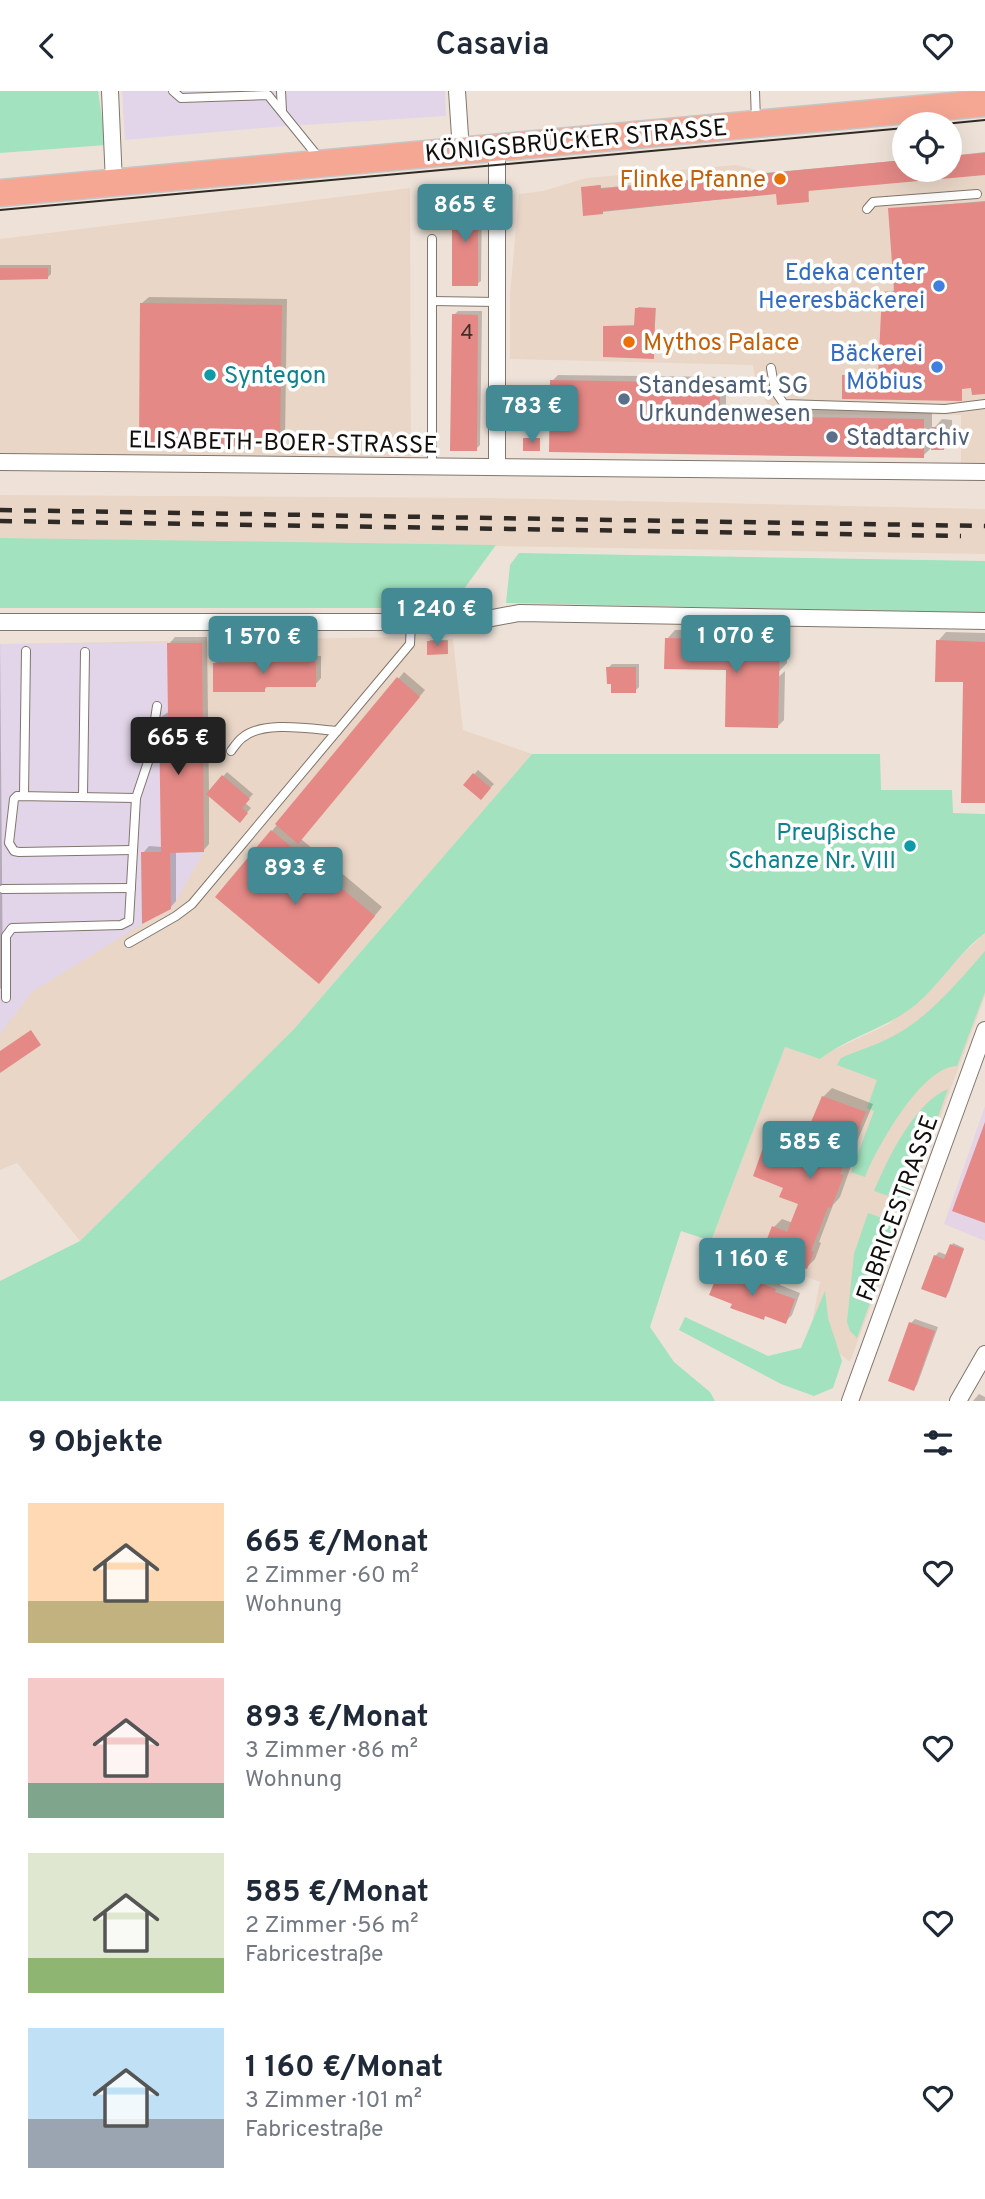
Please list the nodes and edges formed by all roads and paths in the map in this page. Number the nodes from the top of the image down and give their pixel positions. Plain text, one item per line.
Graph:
1 (110, 91) edge
2 (173, 91) edge
3 (281, 91) edge
4 (457, 91) edge
5 (755, 91) edge
6 (266, 93) edge
7 (215, 94) edge
8 (985, 103) edge
9 (282, 111) junction
10 (755, 124) junction
11 (497, 148) junction
12 (461, 151) junction
13 (323, 164) junction
14 (114, 183) junction
15 (0, 193) edge
16 (976, 194) dead end
17 (867, 209) dead end
18 (432, 239) dead end
19 (432, 301) junction
20 (497, 302) junction
21 (771, 368) dead end
22 (985, 404) edge
23 (0, 462) edge
24 (432, 466) junction
25 (497, 467) junction
26 (985, 472) edge
27 (985, 621) edge
28 (0, 622) edge
29 (411, 622) junction
30 (26, 651) dead end
31 (85, 652) dead end
32 (157, 706) dead end
33 (337, 731) junction
34 (231, 751) dead end
35 (24, 795) junction
36 (83, 796) junction
37 (136, 798) junction
38 (133, 850) junction
39 (131, 888) junction
40 (3, 889) dead end
41 (129, 943) dead end
42 (6, 998) dead end
43 (985, 1030) edge
44 (980, 1057) edge
45 (985, 1354) edge
46 (851, 1398) edge
47 (869, 1401) edge
48 (958, 1401) edge

1 - 14 street
2 - 7 lane
3 - 9 lane
4 - 12 street
5 - 10 lane
6 - 7 lane
6 - 9 lane
8 - 10 main road, KÖNIGSBRÜCKER STRASSE
9 - 13 lane
10 - 11 main road, KÖNIGSBRÜCKER STRASSE
11 - 12 main road, KÖNIGSBRÜCKER STRASSE
11 - 20 street
12 - 13 main road, KÖNIGSBRÜCKER STRASSE
13 - 14 main road, KÖNIGSBRÜCKER STRASSE
14 - 15 main road, KÖNIGSBRÜCKER STRASSE
16 - 17 lane
18 - 19 lane
19 - 20 lane
19 - 24 lane
20 - 25 street
21 - 22 lane
23 - 24 street, ELISABETH-BOER-STRASSE
24 - 25 street, ELISABETH-BOER-STRASSE
25 - 26 street, ELISABETH-BOER-STRASSE
27 - 29 street
28 - 29 street
29 - 33 lane
30 - 35 lane
31 - 36 lane
32 - 37 lane
33 - 34 lane
33 - 41 lane
35 - 36 lane
35 - 38 lane
36 - 37 lane
37 - 38 lane
38 - 39 lane
39 - 40 lane
39 - 42 lane
43 - 44 street, FABRICESTRASSE
44 - 46 street, FABRICESTRASSE
45 - 48 street
46 - 47 street

